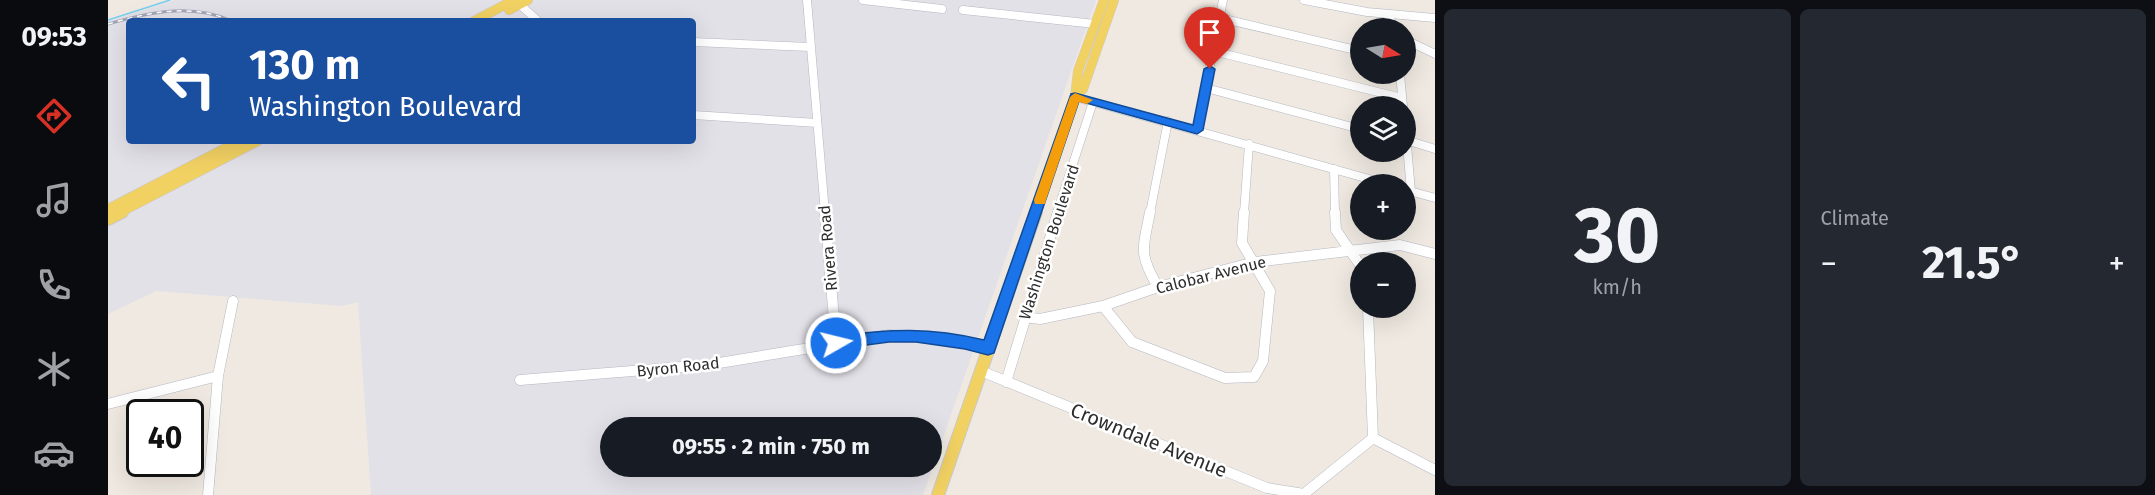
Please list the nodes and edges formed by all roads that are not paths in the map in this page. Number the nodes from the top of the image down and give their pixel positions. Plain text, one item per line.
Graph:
1 (807, 0) edge
2 (862, 0) edge
3 (1104, 0) edge
4 (1114, 0) edge
5 (1223, 0) edge
6 (1304, 0) edge
7 (519, 1) edge
8 (942, 9) dead end
9 (963, 10) dead end
10 (1387, 15) junction
11 (481, 18) edge
12 (493, 18) edge
13 (535, 18) edge
14 (1220, 18) junction
15 (1389, 18) edge
16 (1435, 18) edge
17 (1095, 24) junction
18 (696, 42) edge
19 (1416, 46) edge
20 (810, 47) junction
21 (1350, 49) edge
22 (1213, 51) junction
23 (1435, 54) edge
24 (1206, 88) junction
25 (1380, 96) edge
26 (1075, 97) junction
27 (1094, 102) junction
28 (696, 115) edge
29 (1168, 122) junction
30 (817, 123) junction
31 (1350, 126) edge
32 (1197, 130) junction
33 (1416, 143) edge
34 (235, 144) edge
35 (251, 144) edge
36 (1249, 144) junction
37 (1435, 149) edge
38 (209, 162) junction
39 (1334, 169) junction
40 (1352, 174) edge
41 (1416, 193) edge
42 (144, 196) junction
43 (1435, 198) edge
44 (108, 209) edge
45 (108, 219) edge
46 (1350, 250) junction
47 (1435, 254) edge
48 (1256, 261) junction
49 (1158, 287) junction
50 (233, 301) dead end
51 (1103, 306) junction
52 (1024, 317) junction
53 (1368, 318) edge
54 (836, 343) junction
55 (988, 348) junction
56 (981, 371) junction
57 (218, 376) junction
58 (520, 380) dead end
59 (1006, 382) junction
60 (108, 404) edge
61 (1373, 438) junction
62 (1435, 470) edge
63 (208, 495) edge
64 (938, 495) edge

1 - 20 street, Rivera Road
2 - 8 street
3 - 17 main road, Washington Boulevard
4 - 26 main road, Washington Boulevard
5 - 14 street
6 - 10 street
7 - 11 main road
7 - 12 main road
7 - 13 street
9 - 17 street
10 - 15 street
10 - 16 street
14 - 21 street
14 - 22 street
17 - 26 main road, Washington Boulevard
18 - 20 street
19 - 23 street
20 - 30 street, Rivera Road
22 - 24 street
22 - 25 street
24 - 31 street
24 - 32 street
26 - 27 street
26 - 55 main road, Washington Boulevard
27 - 29 street
27 - 52 street, Washington Boulevard
28 - 30 street
29 - 32 street
29 - 49 street
30 - 54 street, Rivera Road
32 - 36 street
33 - 37 street
34 - 38 main road
35 - 38 main road
36 - 39 street
36 - 48 street
38 - 42 main road
39 - 40 street
39 - 46 street
41 - 43 street
42 - 44 main road
42 - 45 main road
46 - 47 street, Calobar Avenue
46 - 48 street, Calobar Avenue
48 - 49 street, Calobar Avenue
48 - 51 street
49 - 51 street, Calobar Avenue
50 - 57 street
51 - 52 street, Calobar Avenue
52 - 59 street, Washington Boulevard
53 - 61 street
54 - 55 street
54 - 58 street, Byron Road
55 - 56 main road, Washington Boulevard
56 - 59 street, Crowndale Avenue
56 - 64 main road, Washington Boulevard
57 - 60 street
57 - 63 street
59 - 61 street, Crowndale Avenue
61 - 62 street

